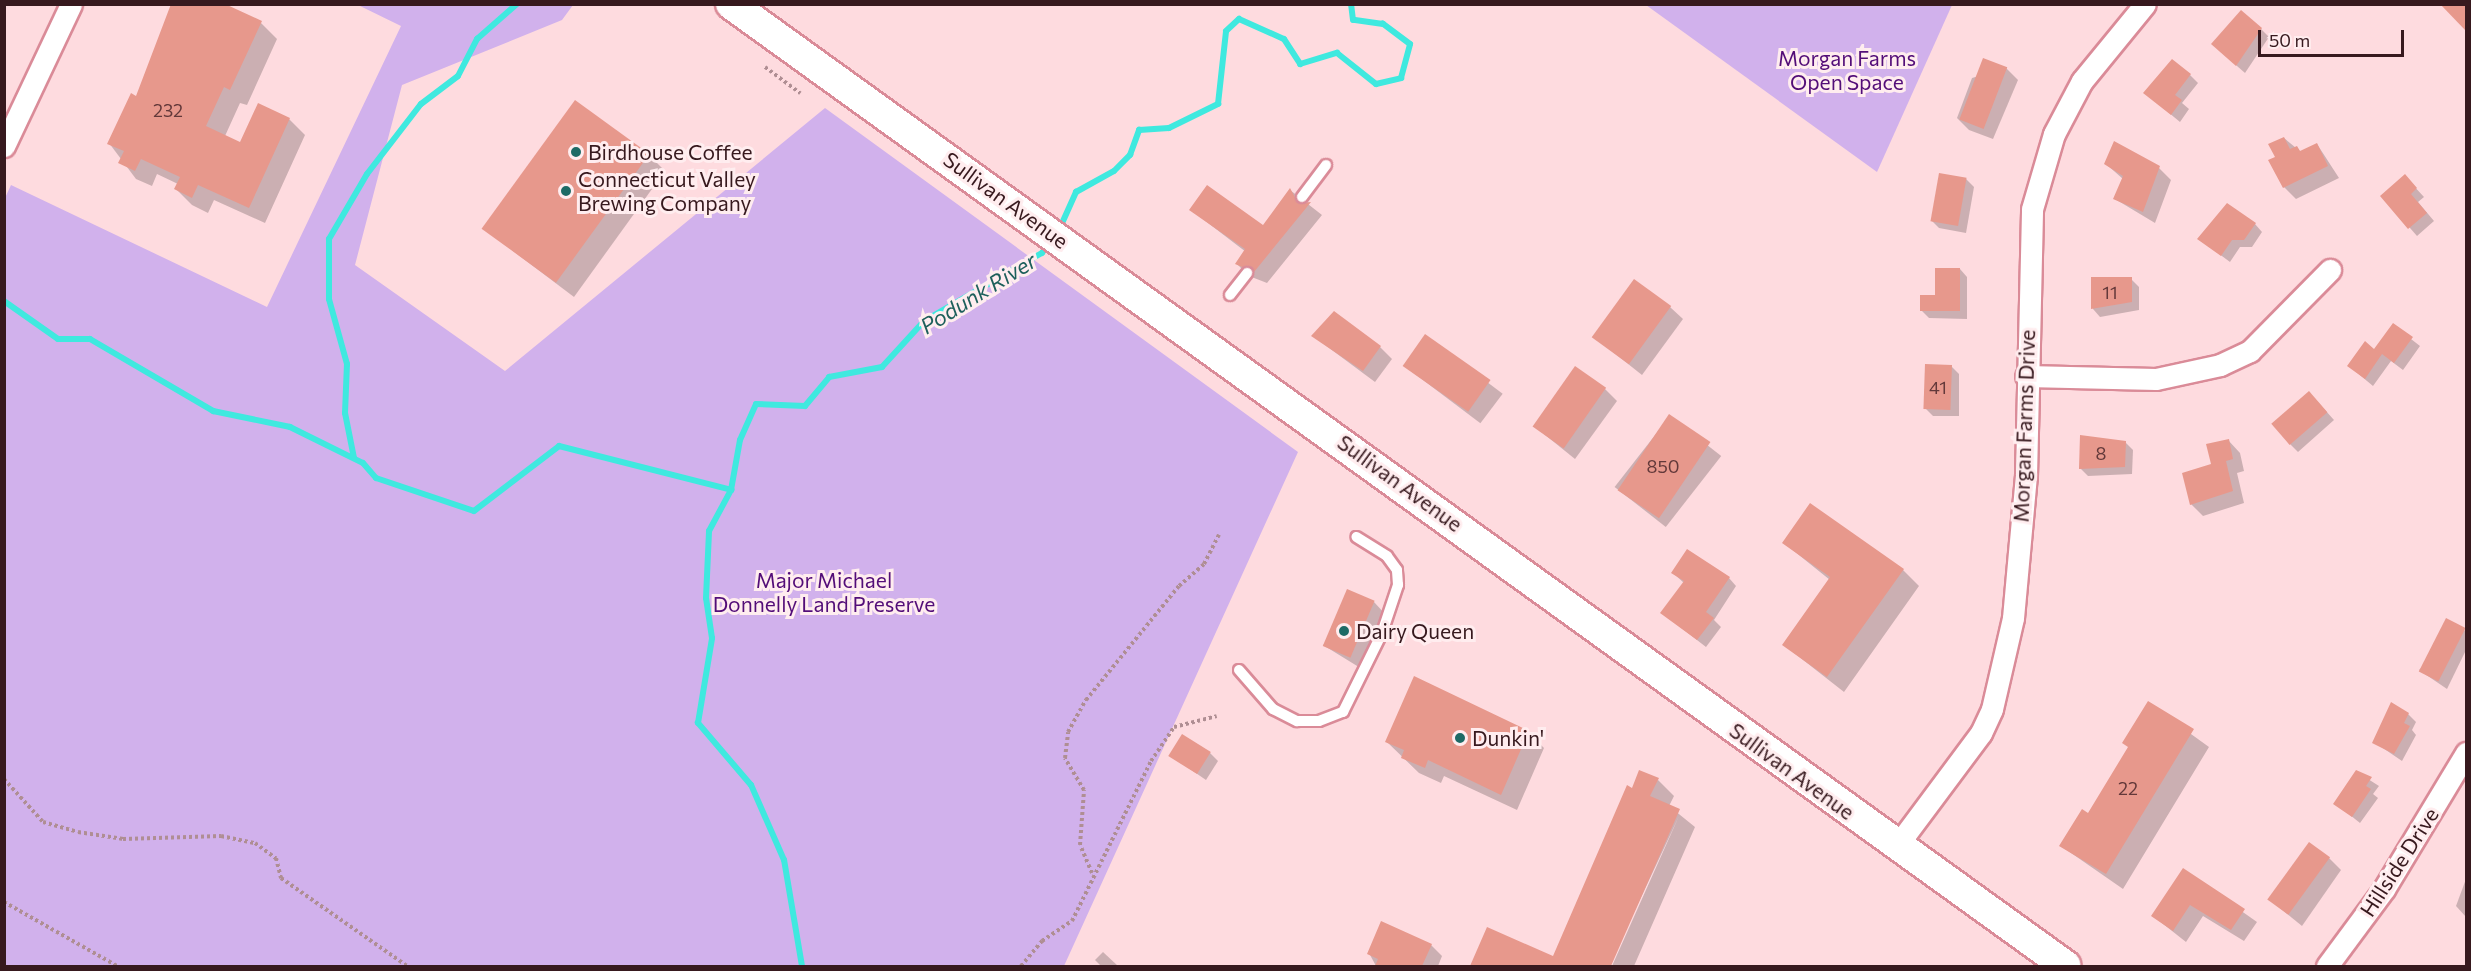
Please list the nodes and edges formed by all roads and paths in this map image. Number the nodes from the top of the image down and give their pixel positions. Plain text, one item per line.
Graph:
1 (71, 4) edge
2 (731, 4) edge
3 (2145, 4) edge
4 (765, 67) dead end
5 (800, 93) dead end
6 (4, 146) edge
7 (1326, 165) dead end
8 (1302, 196) dead end
9 (2330, 270) dead end
10 (1247, 273) dead end
11 (1230, 296) dead end
12 (2026, 376) junction
13 (1219, 534) dead end
14 (1356, 537) dead end
15 (1239, 670) dead end
16 (1217, 716) dead end
17 (2466, 753) edge
18 (4, 779) edge
19 (1896, 847) junction
20 (1092, 873) junction
21 (4, 902) edge
22 (117, 966) edge
23 (407, 966) edge
24 (1021, 966) edge
25 (2066, 966) edge
26 (2327, 966) edge

1 - 6 street
2 - 19 main road, Sullivan Avenue
3 - 12 street, Morgan Farms Drive
4 - 5 path
7 - 8 lane
9 - 12 street
10 - 11 lane
12 - 19 street, Morgan Farms Drive
13 - 20 path
14 - 15 lane
16 - 20 path
17 - 26 street, Hillside Drive
18 - 23 path
19 - 25 main road, Sullivan Avenue
20 - 24 path
21 - 22 path

